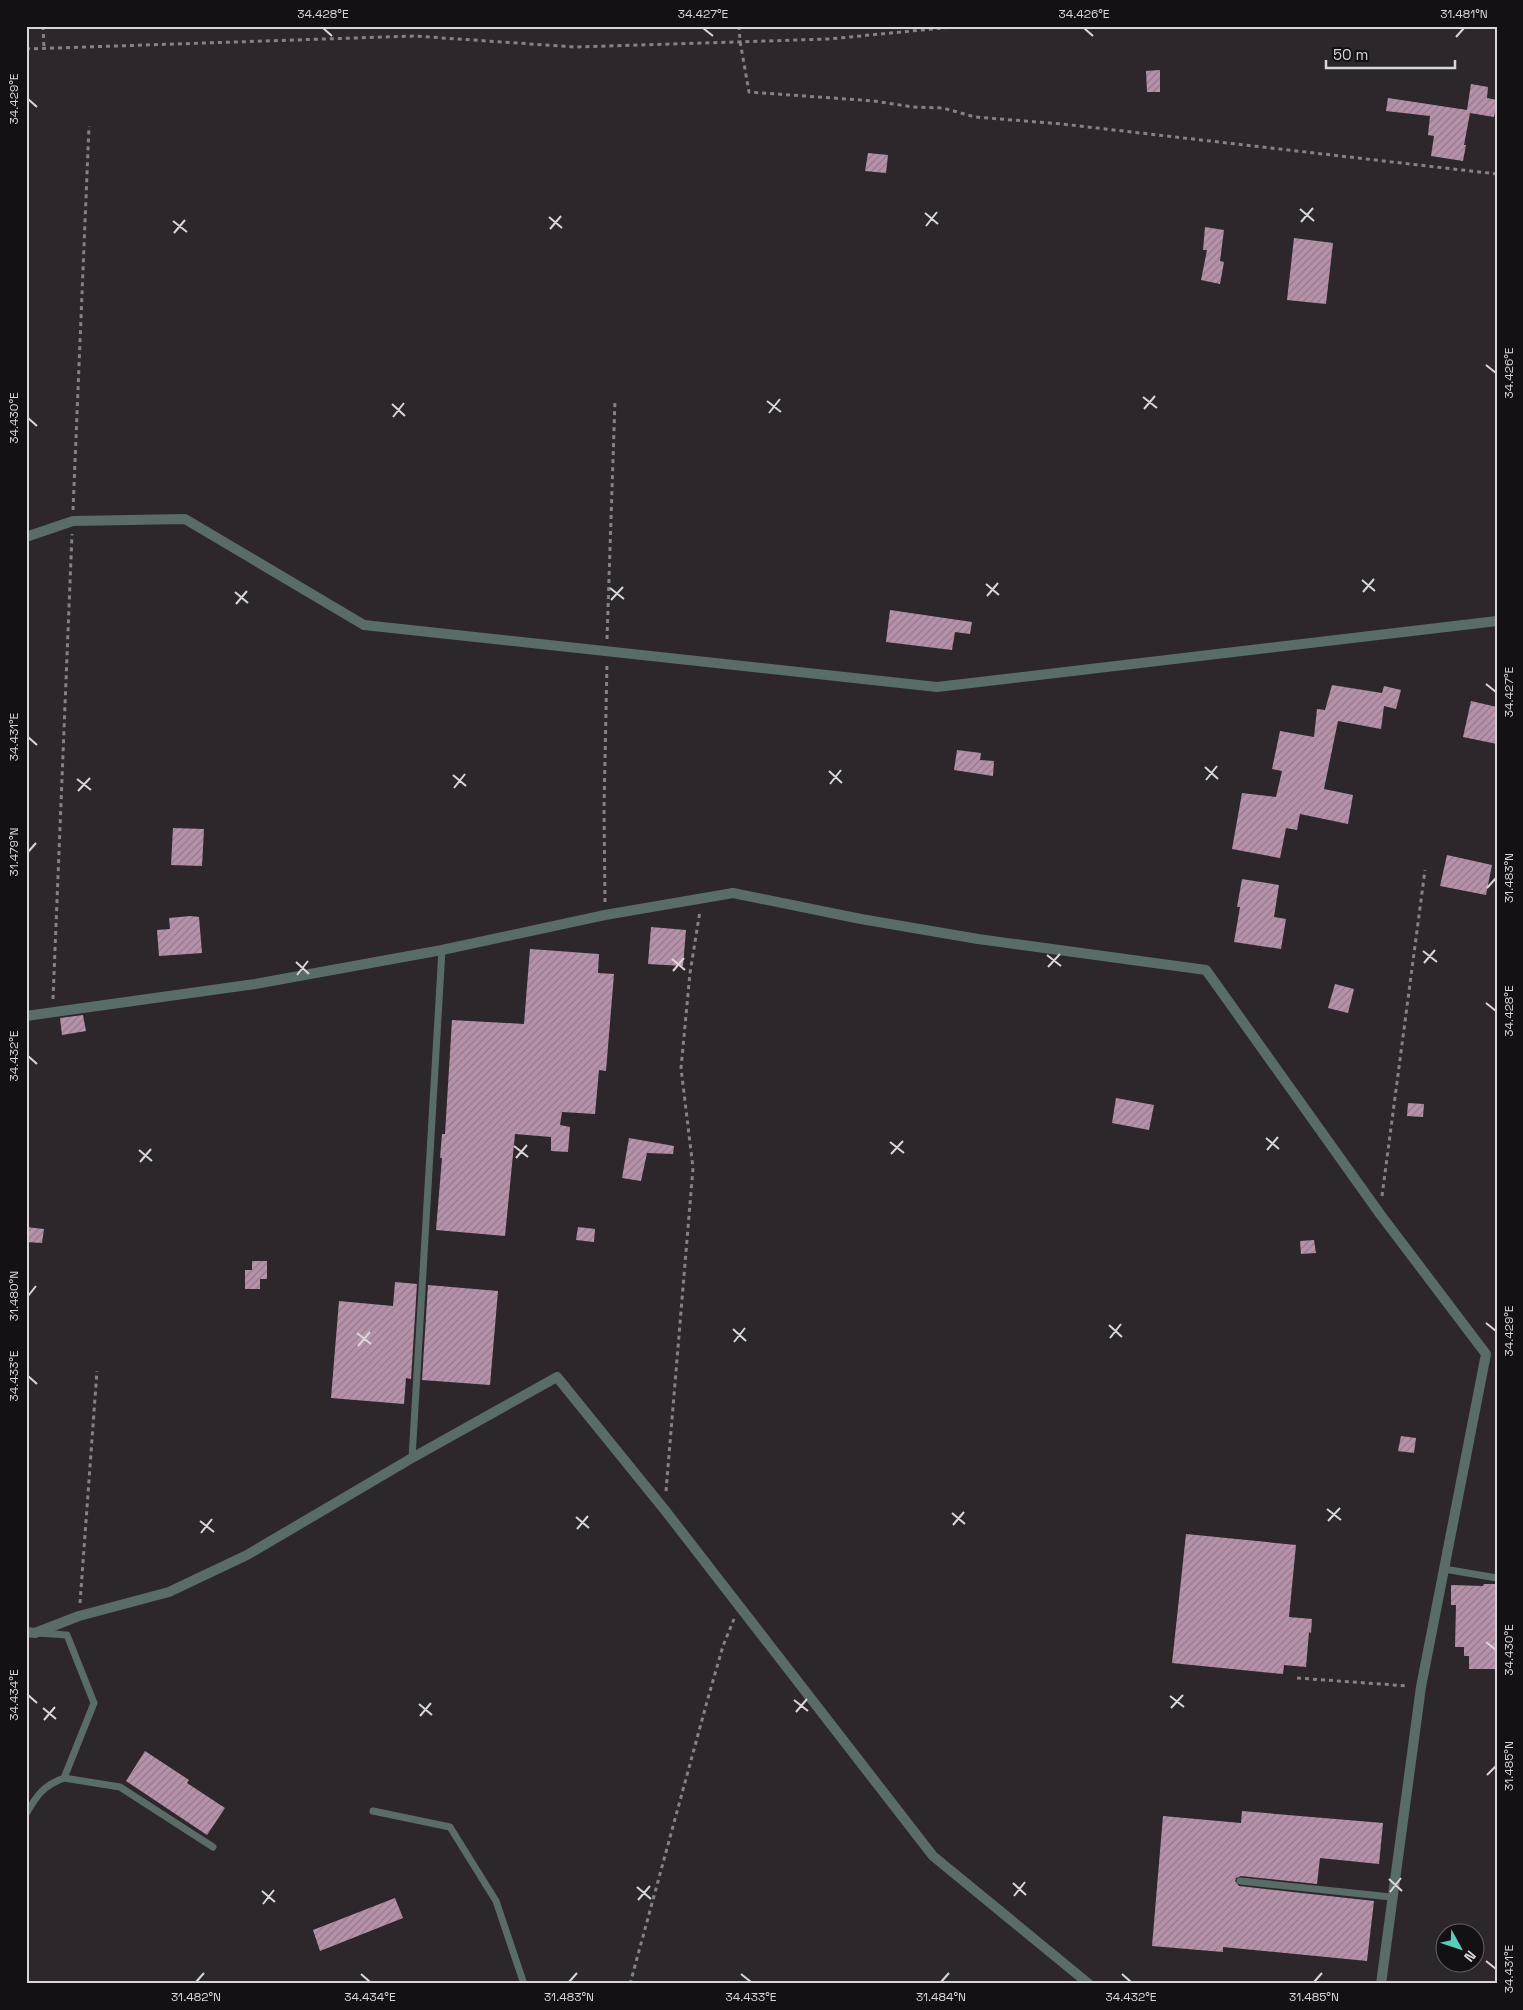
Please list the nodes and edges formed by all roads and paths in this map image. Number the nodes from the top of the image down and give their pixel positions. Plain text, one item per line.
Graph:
1 (43, 26) edge
2 (739, 26) edge
3 (964, 26) edge
4 (1482, 26) edge
5 (1497, 28) edge
6 (740, 41) junction
7 (44, 48) junction
8 (26, 49) edge
9 (89, 126) dead end
10 (1497, 174) edge
11 (72, 521) junction
12 (26, 537) edge
13 (1497, 621) edge
14 (1425, 870) dead end
15 (702, 899) junction
16 (442, 950) junction
17 (52, 1012) junction
18 (26, 1016) edge
19 (1380, 1214) junction
20 (97, 1371) dead end
21 (412, 1458) junction
22 (664, 1510) junction
23 (1444, 1569) junction
24 (1497, 1578) edge
25 (739, 1608) junction
26 (79, 1616) junction
27 (31, 1632) edge
28 (1297, 1678) dead end
29 (1421, 1687) junction
30 (64, 1778) junction
31 (373, 1811) dead end
32 (26, 1814) edge
33 (213, 1847) dead end
34 (1240, 1881) dead end
35 (1391, 1897) junction
36 (524, 1984) edge
37 (630, 1984) edge
38 (1089, 1984) edge
39 (1381, 1984) edge

1 - 7 path
2 - 6 path
3 - 6 path
4 - 5 path
6 - 7 path
6 - 10 path
7 - 8 path
9 - 11 path
11 - 12 street
11 - 13 street
11 - 17 path
14 - 19 path
15 - 16 street
15 - 19 street
15 - 22 path
16 - 17 street
16 - 21 lane
17 - 18 street
19 - 23 street
20 - 26 path
21 - 22 street
21 - 26 street
22 - 25 street
23 - 24 lane
23 - 29 street
25 - 37 path
25 - 38 street
26 - 27 street
27 - 30 lane
28 - 29 path
29 - 35 street
30 - 32 lane
30 - 33 lane
31 - 36 lane
34 - 35 lane
35 - 39 street

